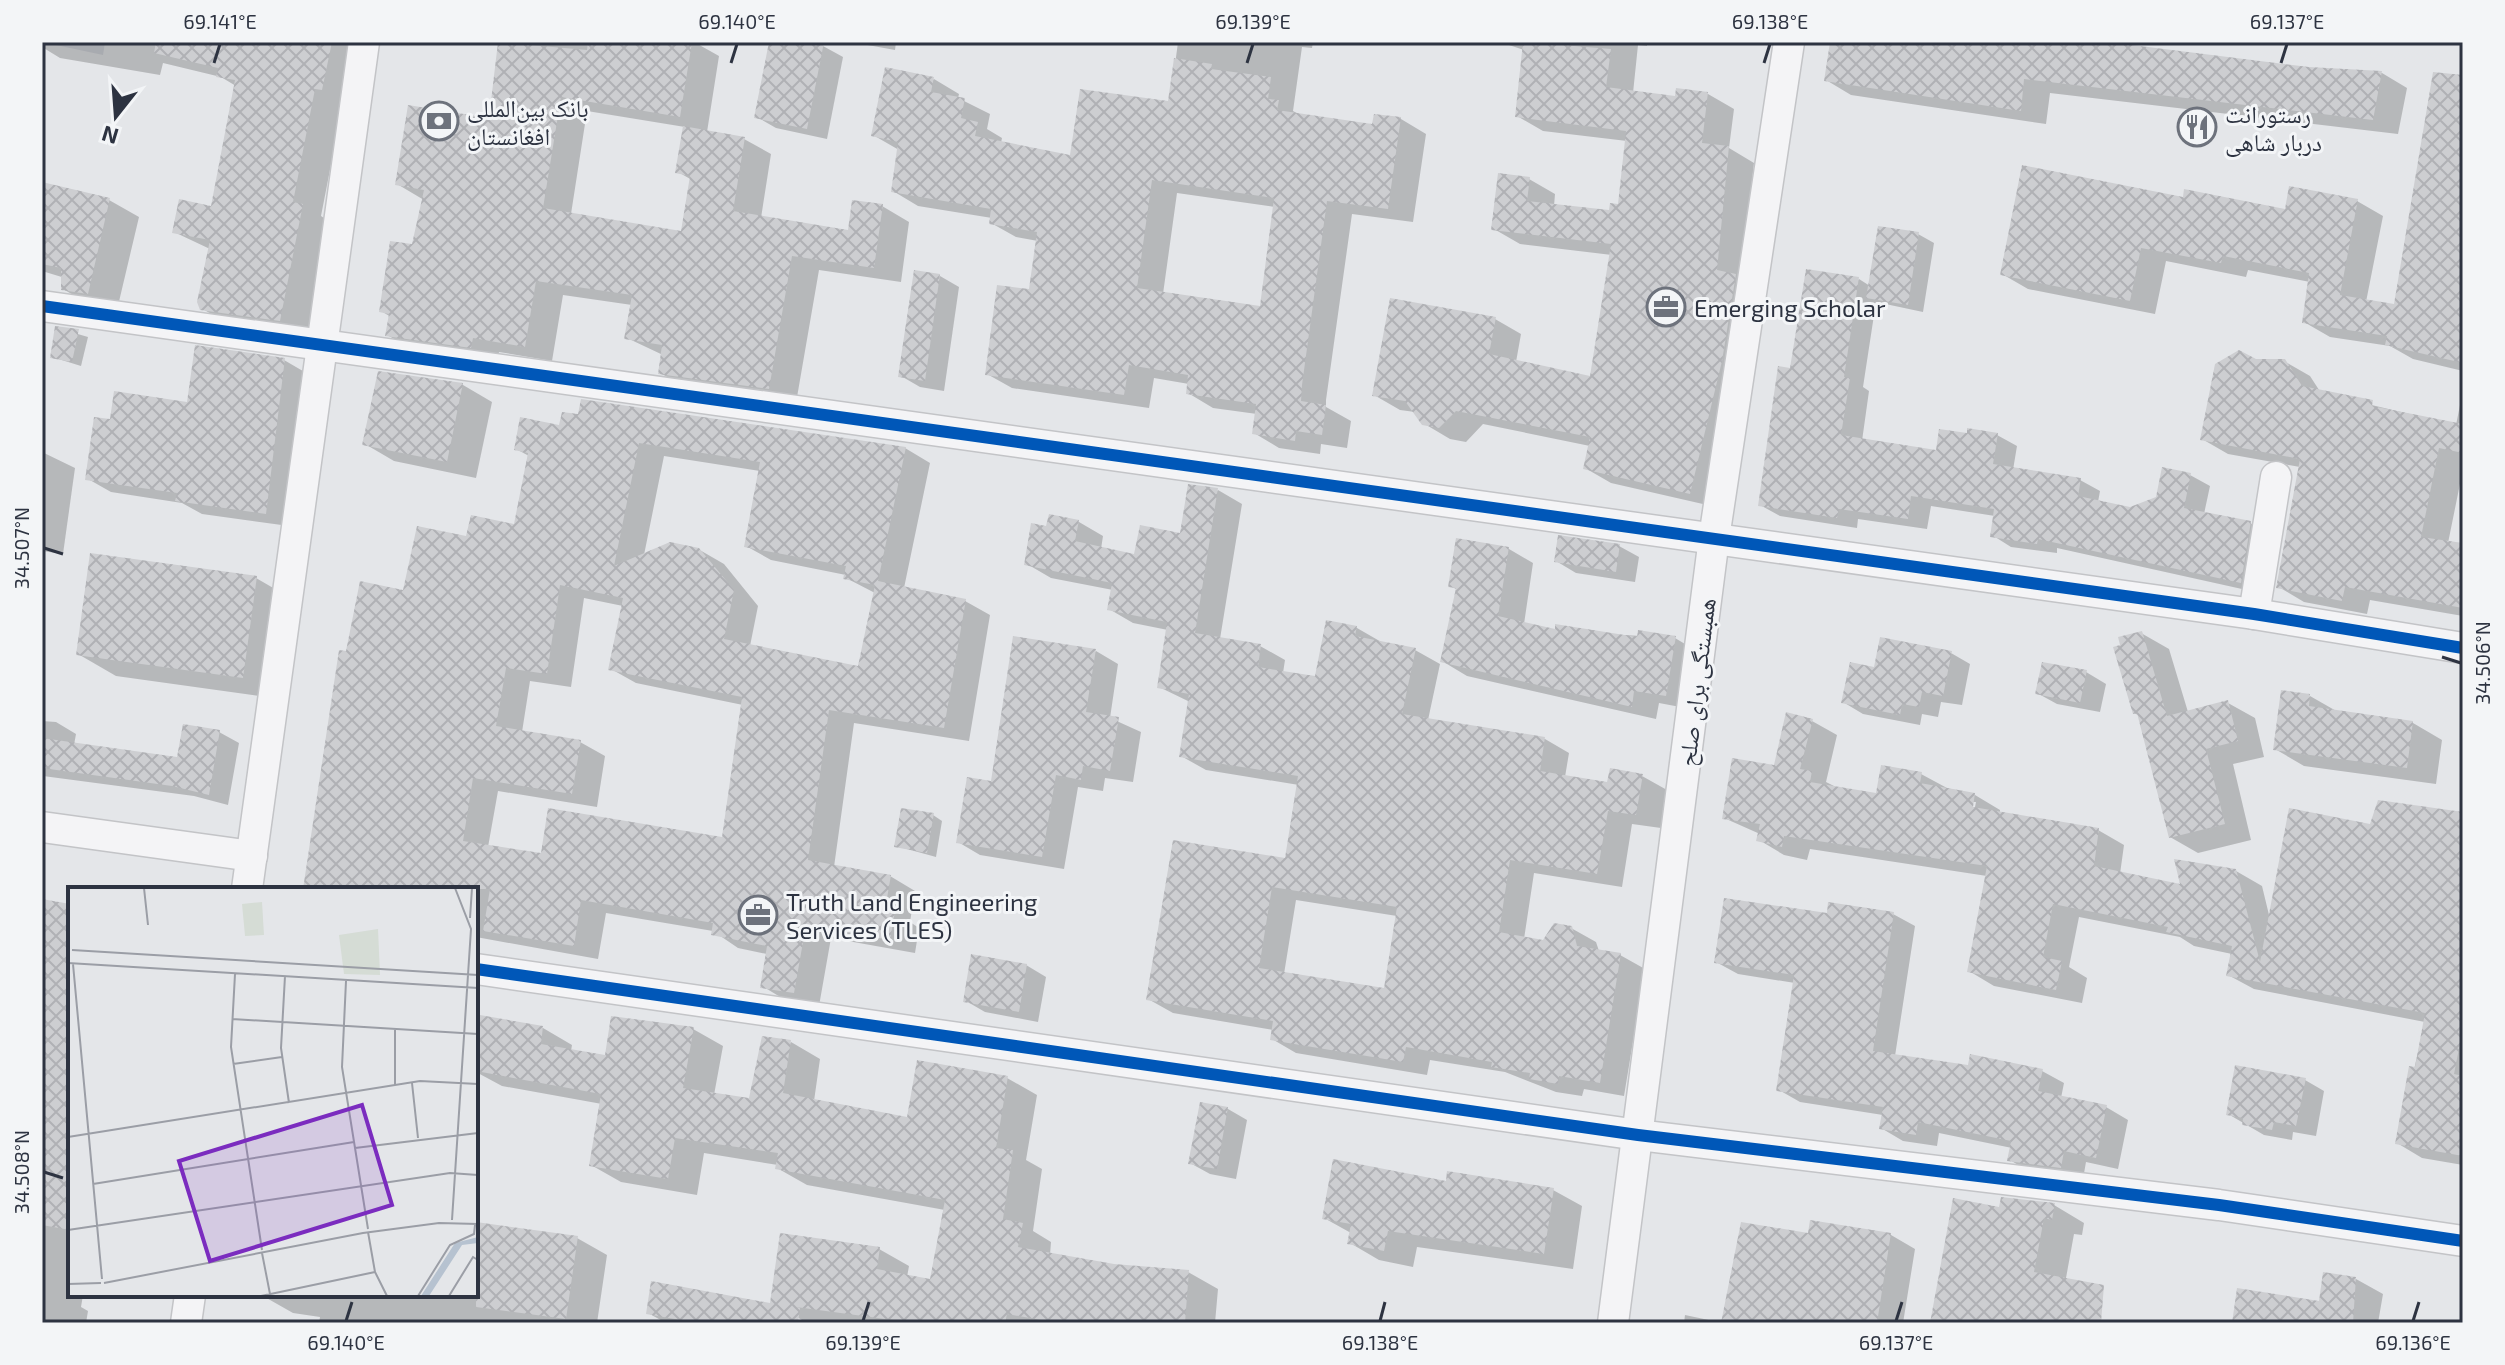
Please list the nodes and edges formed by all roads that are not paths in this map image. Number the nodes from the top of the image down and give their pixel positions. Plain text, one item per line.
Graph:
1 (364, 42) edge
2 (1789, 42) edge
3 (42, 306) edge
4 (322, 347) junction
5 (2276, 477) dead end
6 (1714, 538) junction
7 (2254, 614) junction
8 (2463, 648) edge
9 (42, 827) edge
10 (252, 856) junction
11 (247, 887) edge
12 (478, 969) edge
13 (1638, 1135) junction
14 (2463, 1241) edge
15 (190, 1297) edge
16 (186, 1323) edge
17 (1613, 1323) edge

1 - 4 street
2 - 6 street, همبستگی برای صلح
3 - 4 street
4 - 6 street
4 - 10 street
5 - 7 street
6 - 7 street
6 - 13 street, همبستگی برای صلح
7 - 8 street
9 - 10 street
10 - 11 street
12 - 13 street
13 - 14 street
13 - 17 street, همبستگی برای صلح
15 - 16 street

